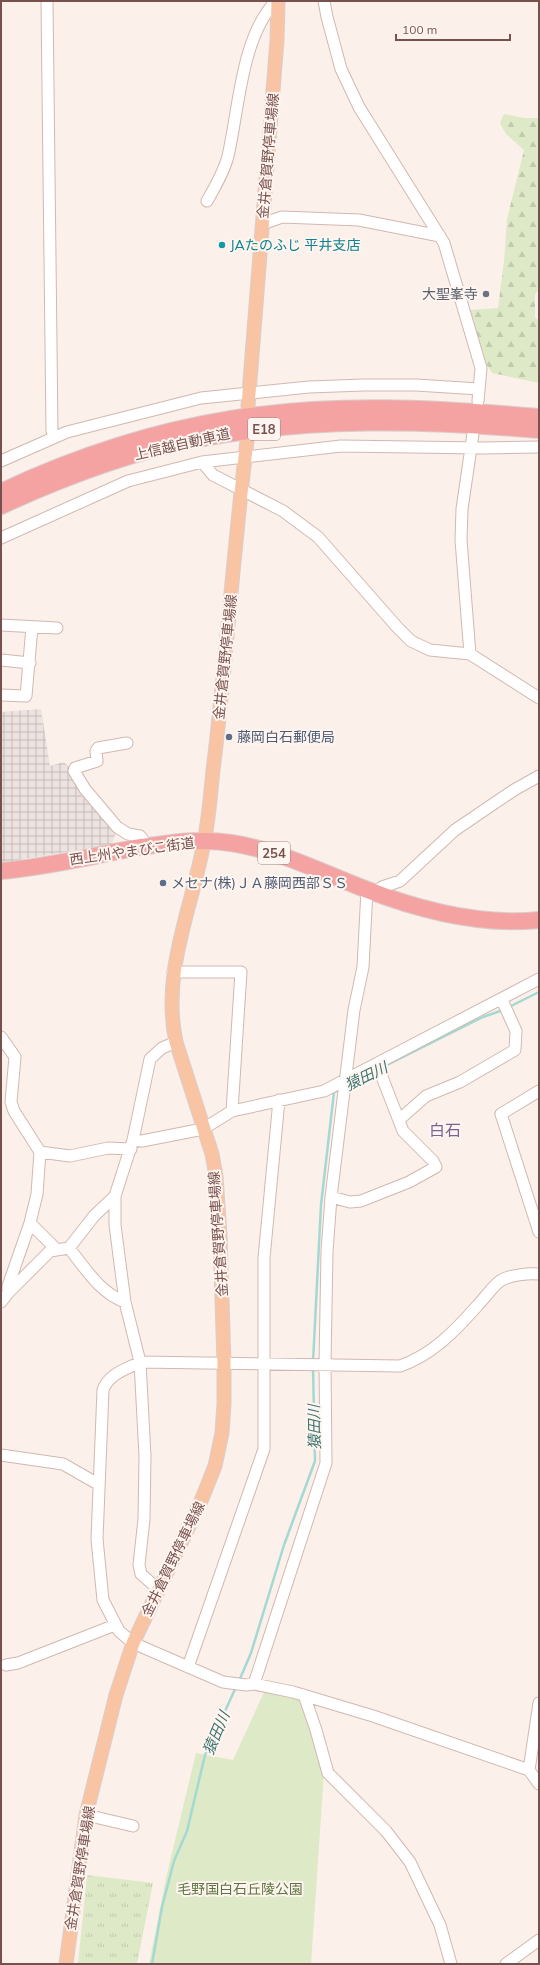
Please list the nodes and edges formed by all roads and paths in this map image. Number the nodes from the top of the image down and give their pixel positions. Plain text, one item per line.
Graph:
1 (47, 1) edge
2 (277, 1) edge
3 (324, 1) edge
4 (207, 201) dead end
5 (262, 224) junction
6 (440, 236) junction
7 (479, 389) junction
8 (249, 393) junction
9 (478, 400) dead end
10 (248, 406) dead end
11 (539, 417) edge
12 (539, 430) edge
13 (473, 434) dead end
14 (54, 437) junction
15 (246, 441) dead end
16 (539, 447) edge
17 (471, 448) junction
18 (245, 457) junction
19 (1, 461) edge
20 (202, 462) junction
21 (241, 490) junction
22 (1, 492) edge
23 (1, 506) edge
24 (1, 538) edge
25 (1, 625) edge
26 (32, 627) junction
27 (57, 628) dead end
28 (470, 654) junction
29 (1, 660) edge
30 (30, 663) junction
31 (1, 695) edge
32 (539, 698) edge
33 (127, 744) dead end
34 (539, 777) edge
35 (204, 841) junction
36 (148, 846) junction
37 (1, 871) edge
38 (371, 891) junction
39 (539, 920) edge
40 (173, 972) junction
41 (539, 979) edge
42 (502, 1001) junction
43 (1, 1037) edge
44 (176, 1042) junction
45 (378, 1065) junction
46 (346, 1081) junction
47 (539, 1091) edge
48 (279, 1100) junction
49 (232, 1111) junction
50 (400, 1119) junction
51 (203, 1129) junction
52 (132, 1145) junction
53 (40, 1152) junction
54 (116, 1196) junction
55 (331, 1197) junction
56 (30, 1223) junction
57 (539, 1232) edge
58 (69, 1248) junction
59 (57, 1250) junction
60 (539, 1274) edge
61 (8, 1293) junction
62 (1, 1302) edge
63 (125, 1302) junction
64 (140, 1362) junction
65 (224, 1363) junction
66 (263, 1363) junction
67 (325, 1364) junction
68 (1, 1455) edge
69 (98, 1484) junction
70 (158, 1588) junction
71 (115, 1625) junction
72 (133, 1643) junction
73 (6, 1665) dead end
74 (188, 1667) junction
75 (254, 1684) junction
76 (304, 1695) junction
77 (539, 1703) edge
78 (529, 1770) junction
79 (539, 1784) edge
80 (86, 1815) junction
81 (133, 1826) dead end
82 (539, 1940) edge
83 (66, 1964) edge
84 (451, 1964) edge
85 (506, 1964) edge

1 - 14 street
2 - 4 street
2 - 5 main road, 金井倉賀野停車場線
3 - 6 street
5 - 6 street
5 - 8 main road, 金井倉賀野停車場線
6 - 7 street
7 - 8 street
7 - 9 street
8 - 10 main road, 金井倉賀野停車場線
8 - 14 street
11 - 22 highway, 上信越自動車道 / E18
12 - 23 highway, 上信越自動車道 / E18
13 - 17 street
14 - 19 street
15 - 18 main road, 金井倉賀野停車場線
16 - 17 street
17 - 18 street
17 - 28 street
18 - 20 street
18 - 21 main road, 金井倉賀野停車場線
20 - 21 street
20 - 24 street
21 - 28 street
21 - 35 main road, 金井倉賀野停車場線
25 - 26 street
26 - 27 street
26 - 30 street
28 - 32 street
29 - 30 street
30 - 31 street
33 - 36 street
34 - 38 street
35 - 36 highway, 西上州やまびこ街道 / 254
35 - 38 highway, 西上州やまびこ街道 / 254
35 - 40 main road, 金井倉賀野停車場線
36 - 37 highway, 西上州やまびこ街道 / 254
38 - 39 highway, 西上州やまびこ街道 / 254
38 - 46 street
40 - 44 main road, 金井倉賀野停車場線
40 - 49 street
41 - 42 street
42 - 45 street
42 - 50 street
43 - 53 street
44 - 51 main road, 金井倉賀野停車場線
44 - 52 street
45 - 46 street
45 - 50 street
46 - 48 street
46 - 55 street
47 - 57 street
48 - 49 street
48 - 66 street
49 - 51 street
50 - 55 street
51 - 52 street
51 - 65 main road, 金井倉賀野停車場線
52 - 53 street
52 - 54 street
53 - 56 street
54 - 58 street
54 - 63 street
55 - 67 street
56 - 59 street
56 - 61 street
58 - 59 street
58 - 63 street
59 - 61 street
60 - 67 street
61 - 62 street
63 - 64 street
64 - 65 street
64 - 69 street
64 - 70 street
65 - 66 street
65 - 70 main road, 金井倉賀野停車場線
66 - 67 street
66 - 74 street
67 - 75 street
68 - 69 street
69 - 71 street
70 - 72 main road, 金井倉賀野停車場線
71 - 72 street
71 - 73 street
72 - 74 street
72 - 80 main road, 金井倉賀野停車場線
74 - 75 street
75 - 76 street
76 - 78 street
76 - 84 street
77 - 78 street
78 - 79 street
80 - 81 street
80 - 83 main road, 金井倉賀野停車場線
82 - 85 street

